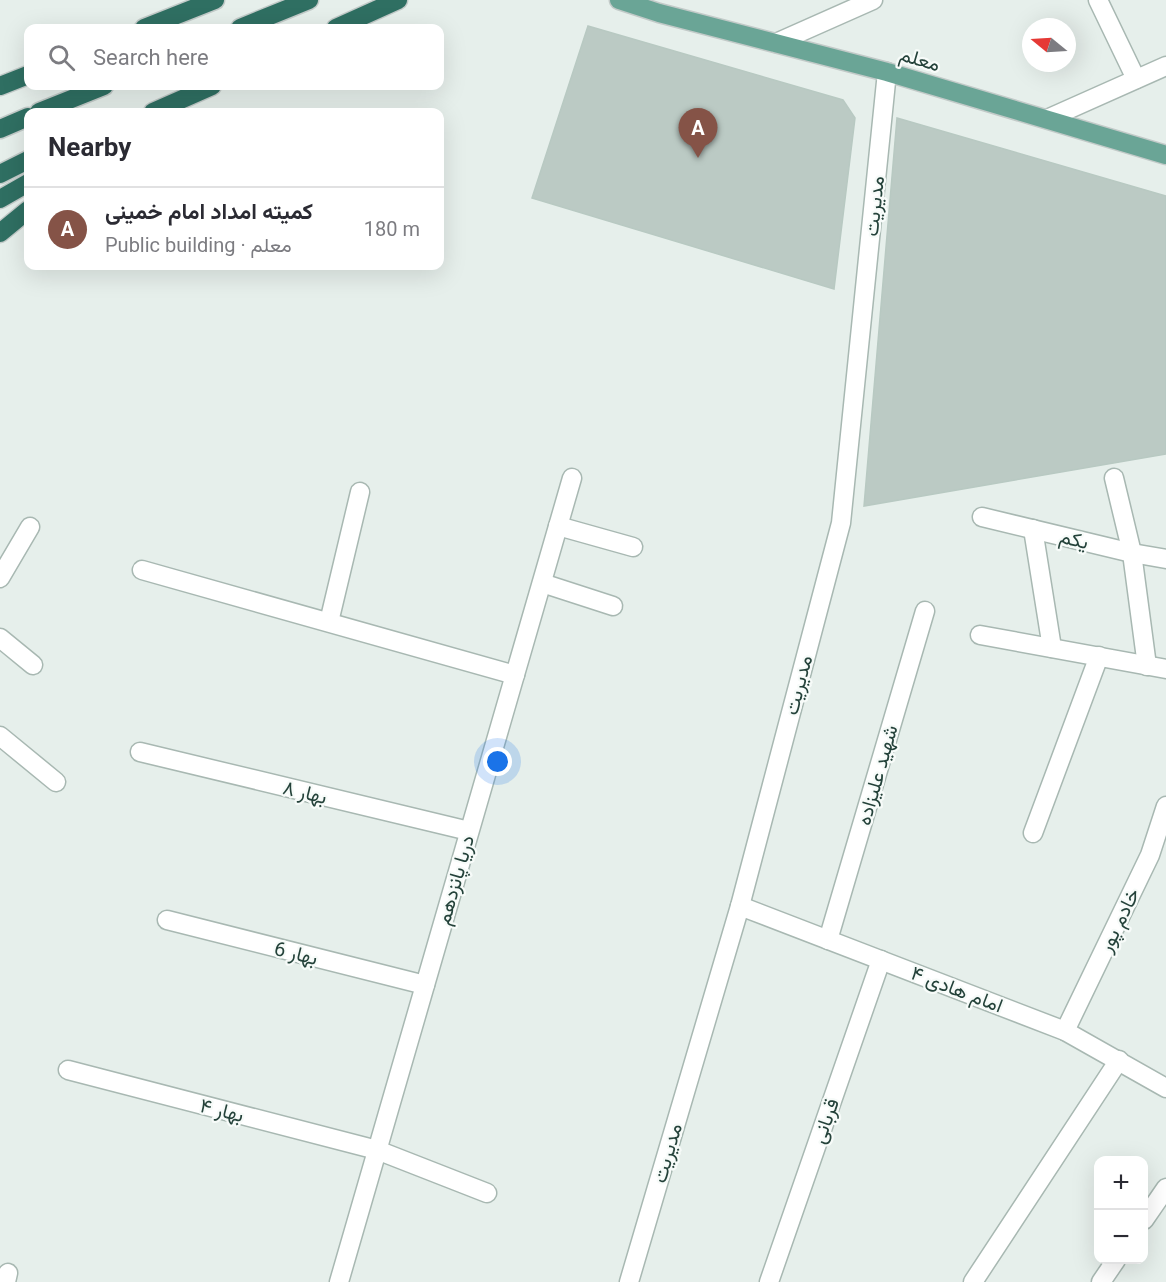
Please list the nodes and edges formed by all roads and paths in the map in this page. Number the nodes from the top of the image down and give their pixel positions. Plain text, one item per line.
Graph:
1 (215, 0) edge
2 (309, 0) edge
3 (398, 0) edge
4 (619, 0) edge
5 (645, 0) edge
6 (873, 0) edge
7 (1098, 0) edge
8 (659, 13) junction
9 (154, 24) edge
10 (250, 24) edge
11 (345, 24) edge
12 (776, 44) junction
13 (1166, 66) edge
14 (887, 72) junction
15 (24, 77) edge
16 (1136, 79) junction
17 (0, 86) edge
18 (94, 90) edge
19 (203, 90) edge
20 (49, 108) edge
21 (162, 108) edge
22 (24, 119) edge
23 (1047, 119) junction
24 (0, 129) edge
25 (1166, 155) edge
26 (24, 162) edge
27 (0, 174) edge
28 (24, 185) edge
29 (0, 200) edge
30 (24, 213) edge
31 (0, 233) edge
32 (572, 478) dead end
33 (1114, 478) dead end
34 (360, 492) dead end
35 (982, 517) dead end
36 (558, 526) junction
37 (30, 527) dead end
38 (1033, 529) junction
39 (633, 547) dead end
40 (1132, 553) junction
41 (1166, 560) edge
42 (142, 570) dead end
43 (0, 578) edge
44 (542, 583) junction
45 (613, 606) dead end
46 (925, 611) dead end
47 (329, 622) junction
48 (980, 635) dead end
49 (0, 638) edge
50 (1052, 648) junction
51 (1099, 656) junction
52 (33, 665) dead end
53 (1147, 666) junction
54 (1166, 669) edge
55 (515, 675) junction
56 (0, 736) edge
57 (140, 752) dead end
58 (56, 782) dead end
59 (1166, 806) edge
60 (470, 831) junction
61 (1033, 833) dead end
62 (740, 906) junction
63 (167, 920) dead end
64 (828, 940) junction
65 (881, 960) junction
66 (425, 985) junction
67 (1065, 1031) junction
68 (1119, 1060) junction
69 (68, 1070) dead end
70 (1166, 1088) edge
71 (377, 1150) junction
72 (1166, 1188) edge
73 (487, 1193) dead end
74 (1148, 1213) edge
75 (1113, 1264) edge
76 (339, 1282) edge
77 (629, 1282) edge
78 (769, 1282) edge
79 (974, 1282) edge
80 (1101, 1282) edge

1 - 9 highway
2 - 10 highway
3 - 11 highway
4 - 8 main road, معلم
5 - 8 main road
6 - 12 street
7 - 16 street
8 - 12 main road, معلم
12 - 14 main road, معلم
13 - 16 street
14 - 23 main road, معلم
14 - 62 street, مدیریت
15 - 17 highway
16 - 23 street
18 - 20 highway
19 - 21 highway
22 - 24 highway
23 - 25 main road, معلم
26 - 27 highway
28 - 29 highway
30 - 31 highway
32 - 36 street, دریا پانزدهم
33 - 40 street
34 - 47 street
35 - 38 street, یکم
36 - 39 street
36 - 44 street, دریا پانزدهم
37 - 43 street
38 - 40 street, یکم
38 - 50 street
40 - 41 street, یکم
40 - 53 street
42 - 47 street
44 - 45 street
44 - 55 street, دریا پانزدهم
46 - 64 street, شهید علیزاده
47 - 55 street
48 - 50 street
49 - 52 street
50 - 51 street
51 - 53 street
51 - 61 street
53 - 54 street
55 - 60 street, دریا پانزدهم
56 - 58 street
57 - 60 street, بهار ۸
59 - 67 street, خادم پور
60 - 66 street, دریا پانزدهم
62 - 64 street, امام هادی ۴
62 - 77 street, مدیریت
63 - 66 street, بهار 6
64 - 65 street, امام هادی ۴
65 - 67 street, امام هادی ۴
65 - 78 street, قربانی
66 - 71 street, دریا پانزدهم
67 - 68 street, امام هادی ۴
68 - 70 street, امام هادی ۴
68 - 79 street
69 - 71 street, بهار ۴
71 - 73 street, بهار ۴
71 - 76 street, دریا پانزدهم
72 - 74 street
75 - 80 street

